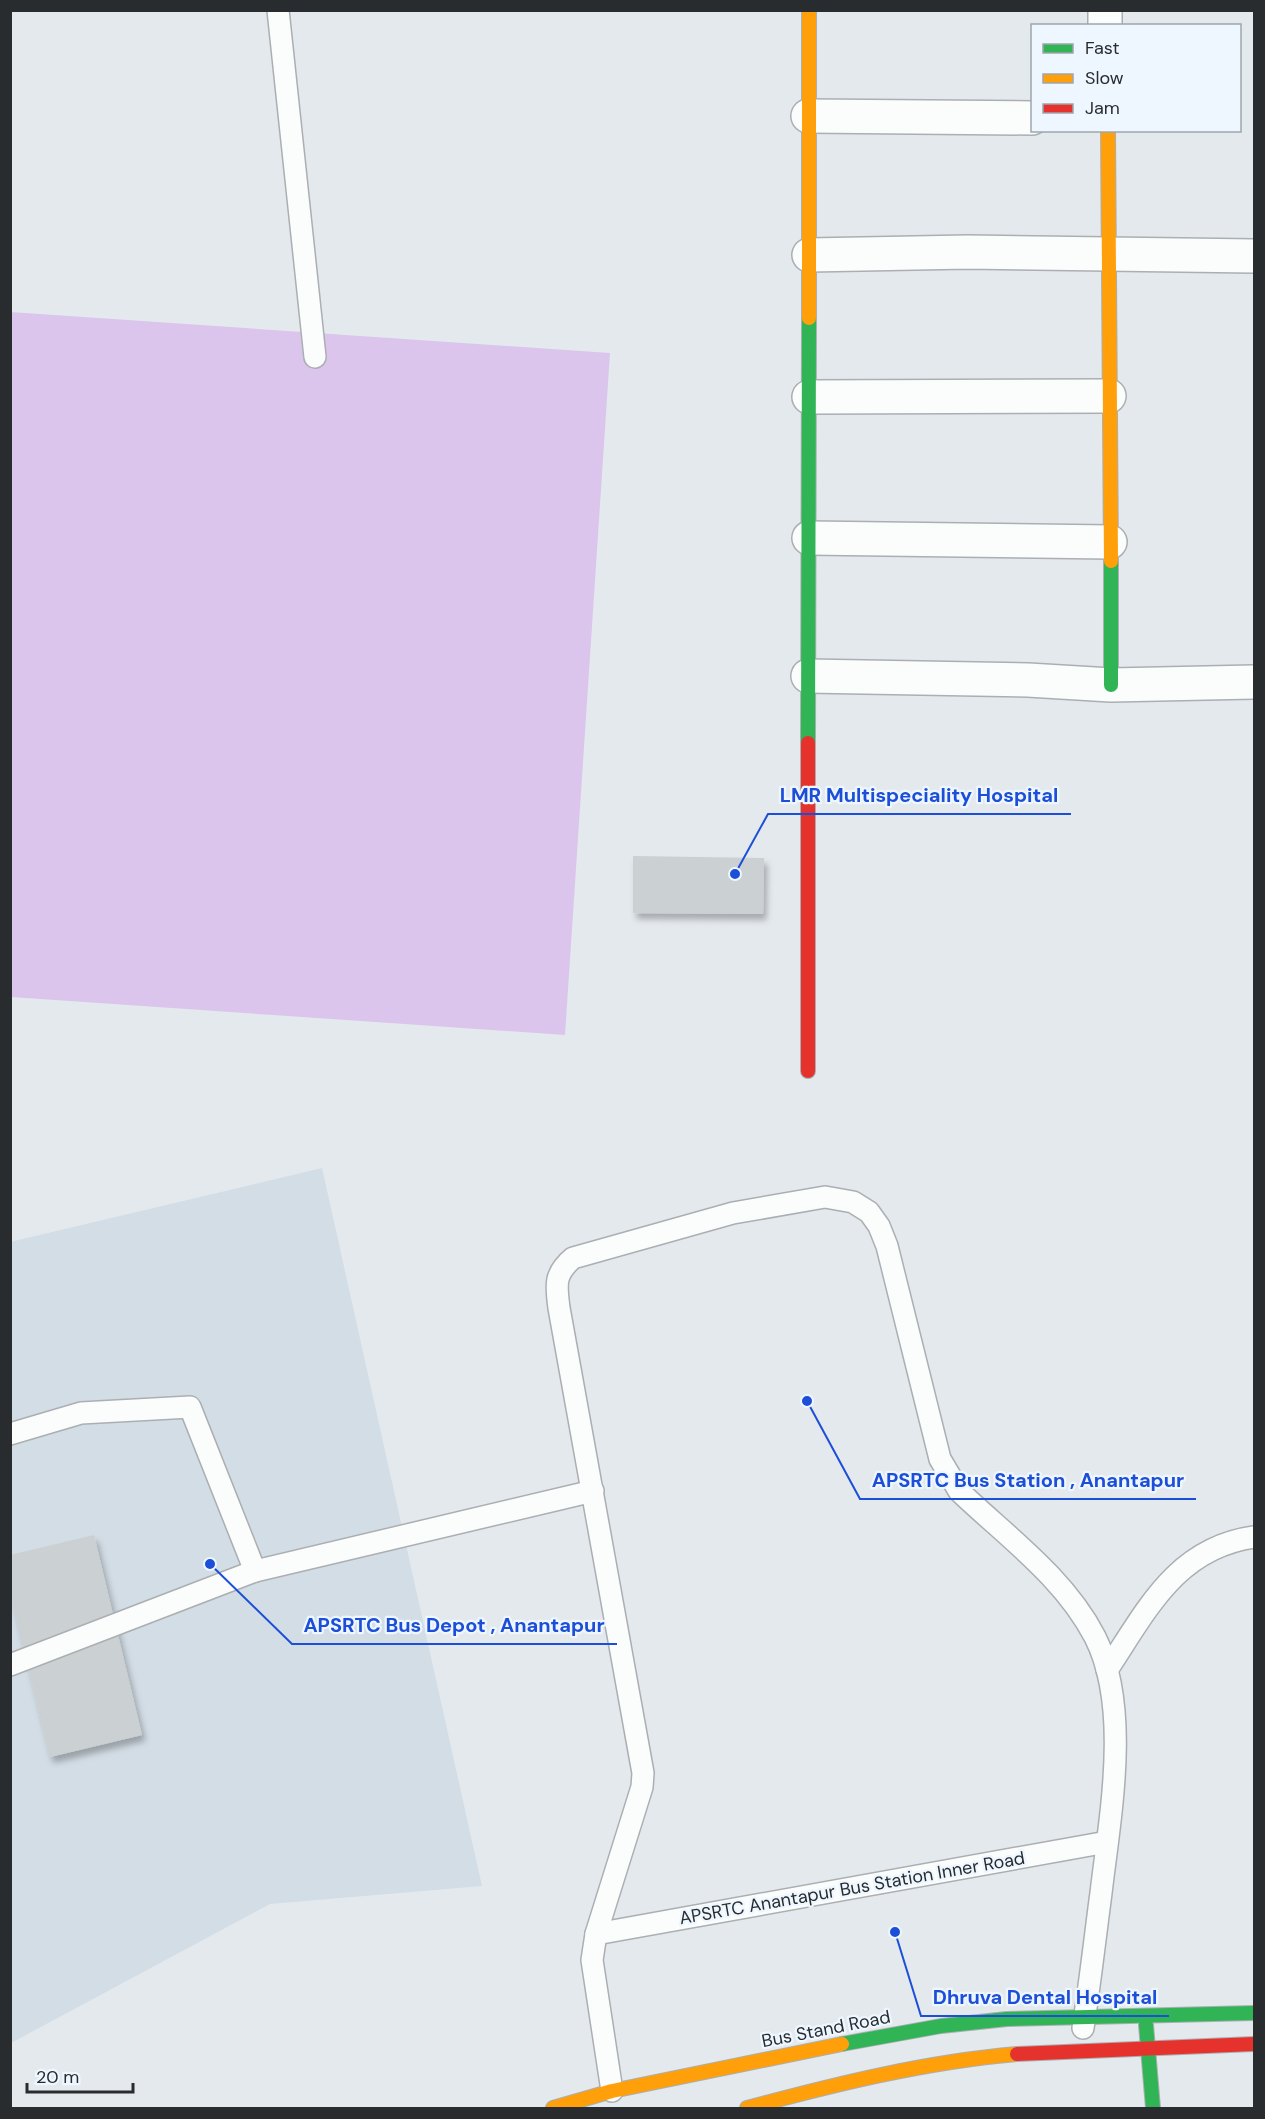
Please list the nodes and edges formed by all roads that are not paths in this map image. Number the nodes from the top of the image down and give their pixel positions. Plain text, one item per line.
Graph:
1 (279, 10) edge
2 (808, 10) edge
3 (808, 116) junction
4 (1031, 118) edge
5 (1108, 132) edge
6 (809, 255) junction
7 (1111, 255) junction
8 (1254, 256) edge
9 (315, 357) dead end
10 (1109, 396) junction
11 (809, 397) junction
12 (809, 538) junction
13 (1110, 542) junction
14 (808, 676) junction
15 (1254, 682) edge
16 (1111, 685) junction
17 (808, 1071) dead end
18 (10, 1434) edge
19 (593, 1491) junction
20 (1254, 1537) edge
21 (255, 1571) junction
22 (10, 1665) edge
23 (1107, 1670) junction
24 (1107, 1842) junction
25 (596, 1934) junction
26 (1254, 2013) edge
27 (1145, 2017) junction
28 (1085, 2018) junction
29 (1254, 2044) edge
30 (1149, 2048) junction
31 (1079, 2052) junction
32 (612, 2091) junction
33 (553, 2109) edge
34 (747, 2109) edge
35 (1153, 2109) edge

1 - 9 lane
2 - 3 street
3 - 4 street
3 - 6 street
5 - 7 street
6 - 7 street
6 - 11 street
7 - 8 street
7 - 10 street
10 - 11 street
10 - 13 street
11 - 12 street
12 - 13 street
12 - 14 street
13 - 16 street
14 - 16 street
14 - 17 street
15 - 16 street
18 - 21 lane
19 - 21 lane
19 - 23 lane
19 - 25 lane
20 - 23 lane
21 - 22 lane
23 - 24 lane
24 - 25 lane, APSRTC Anantapur Bus Station Inner Road
24 - 28 lane
25 - 32 lane
26 - 27 street, Bus Stand Road
27 - 28 street, Bus Stand Road
27 - 30 street
28 - 31 lane
28 - 32 street, Bus Stand Road
29 - 30 street
30 - 31 street
30 - 35 street
31 - 34 street
32 - 33 street, Bus Stand Road

